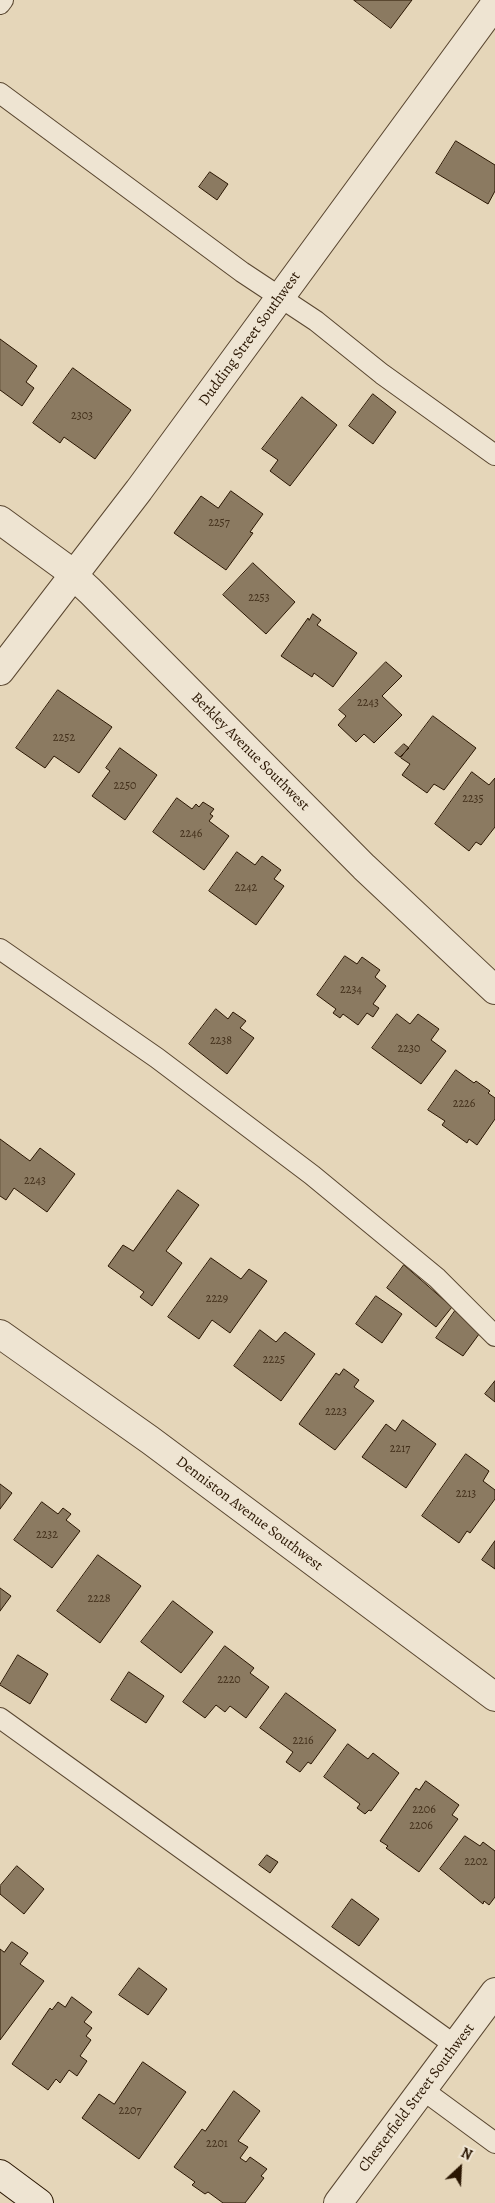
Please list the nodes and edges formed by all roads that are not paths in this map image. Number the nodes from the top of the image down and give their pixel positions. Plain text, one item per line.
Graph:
1 (3, 0) edge
2 (0, 4) edge
3 (495, 4) edge
4 (0, 93) edge
5 (281, 298) junction
6 (495, 455) edge
7 (0, 520) edge
8 (73, 575) junction
9 (0, 671) edge
10 (0, 949) edge
11 (495, 990) edge
12 (0, 1334) edge
13 (495, 1336) edge
14 (495, 1697) edge
15 (0, 1718) edge
16 (495, 1992) edge
17 (456, 2046) junction
18 (423, 2090) junction
19 (495, 2143) edge
20 (0, 2174) edge
21 (39, 2203) edge
22 (338, 2203) edge

1 - 2 lane
3 - 5 street, Dudding Street Southwest
4 - 5 lane
5 - 6 lane
5 - 8 street, Dudding Street Southwest
7 - 8 street, Berkley Avenue Southwest
8 - 9 street, Dudding Street Southwest
8 - 11 street, Berkley Avenue Southwest
10 - 13 lane
12 - 14 street, Denniston Avenue Southwest
15 - 17 lane
16 - 17 street, Chesterfield Street Southwest
17 - 18 street, Chesterfield Street Southwest
18 - 19 lane
18 - 22 street, Chesterfield Street Southwest
20 - 21 street

